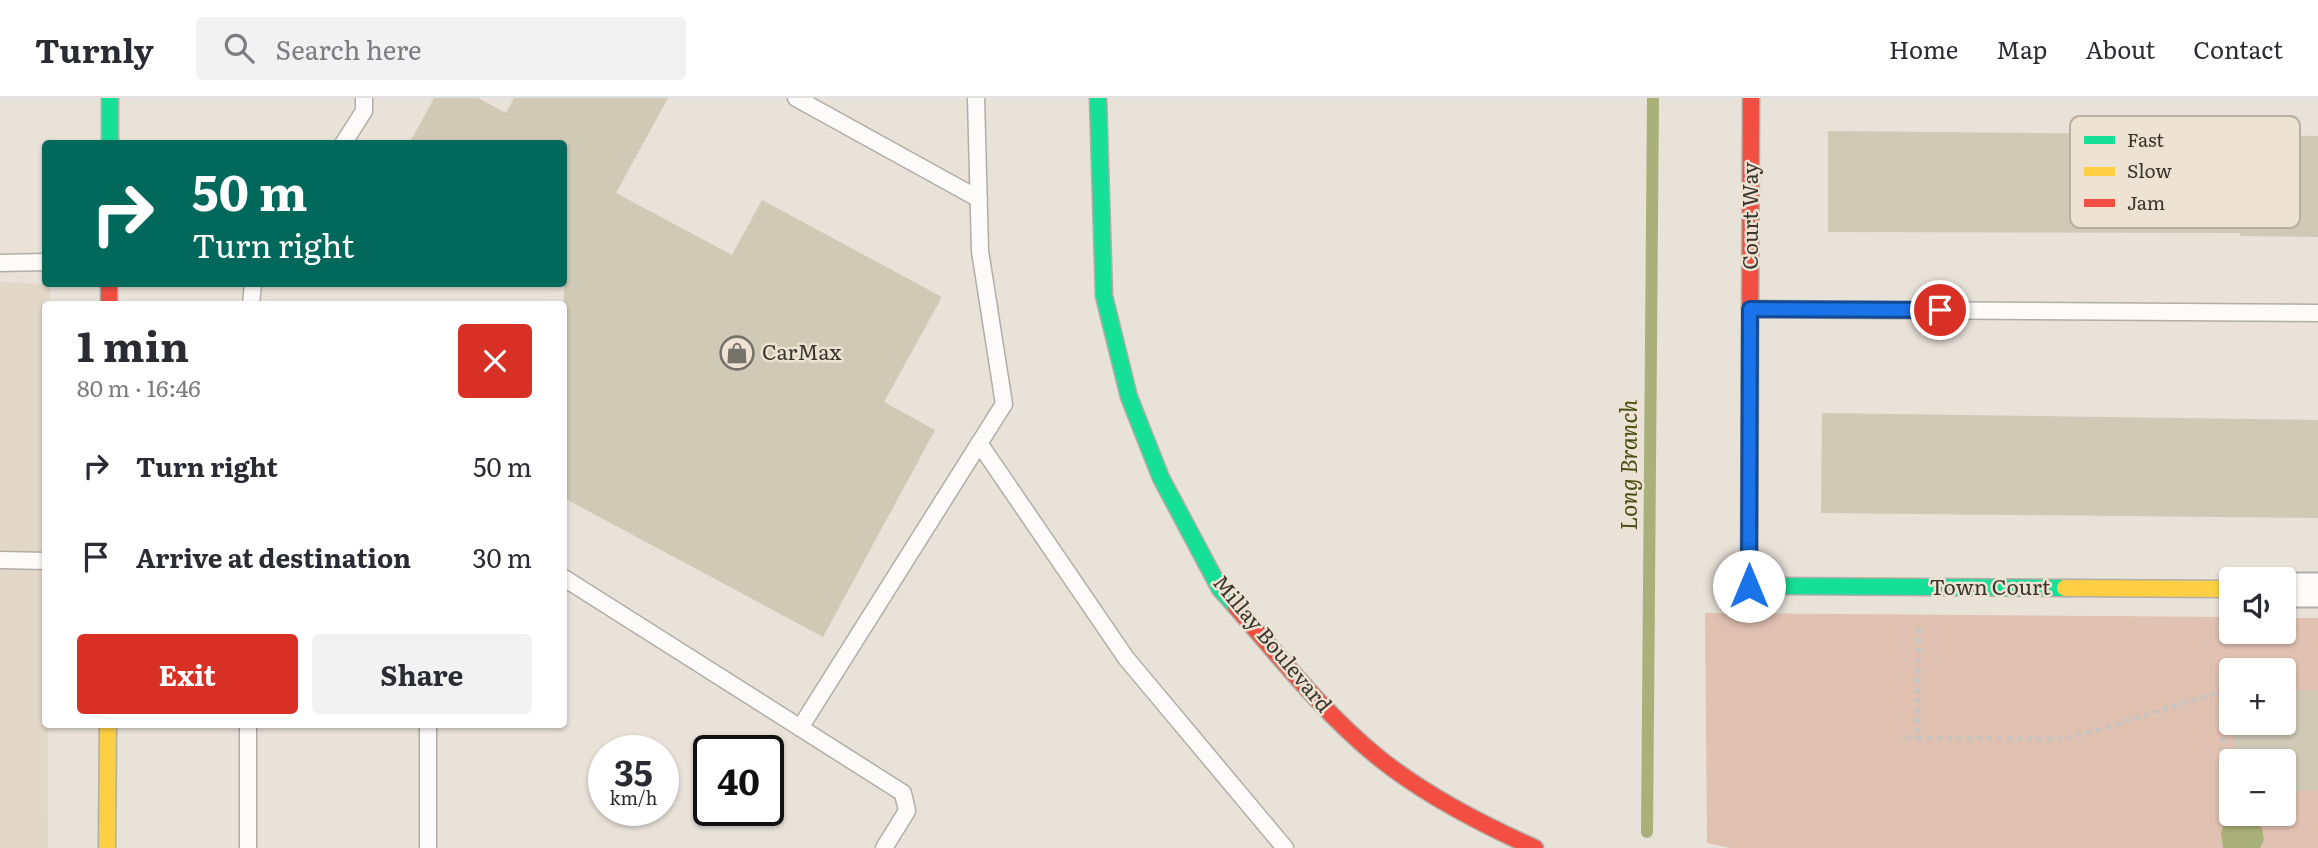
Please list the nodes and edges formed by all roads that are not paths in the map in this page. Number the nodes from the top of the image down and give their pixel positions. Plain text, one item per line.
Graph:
1 (110, 98) edge
2 (364, 98) edge
3 (796, 98) edge
4 (976, 98) edge
5 (1098, 98) edge
6 (1751, 98) edge
7 (110, 140) edge
8 (346, 140) edge
9 (979, 199) junction
10 (0, 262) edge
11 (42, 262) edge
12 (1750, 309) junction
13 (2318, 313) edge
14 (979, 443) junction
15 (0, 560) edge
16 (42, 561) edge
17 (567, 580) edge
18 (1749, 586) joint
19 (2219, 589) edge
20 (2296, 590) edge
21 (2318, 590) edge
22 (108, 728) edge
23 (248, 728) edge
24 (428, 728) edge
25 (800, 728) junction
26 (107, 848) edge
27 (248, 848) edge
28 (428, 848) edge
29 (884, 848) edge
30 (1285, 848) edge
31 (1535, 848) edge

1 - 7 street
2 - 8 lane
3 - 9 lane
4 - 9 lane
5 - 31 street, Millay Boulevard
6 - 12 street, Court Way
9 - 14 lane
10 - 11 lane
12 - 13 lane
12 - 18 street, Court Way
14 - 25 lane
14 - 30 lane
15 - 16 lane
17 - 25 lane
18 - 19 street, Town Court
20 - 21 street
22 - 26 street
23 - 27 lane
24 - 28 lane
25 - 29 lane

